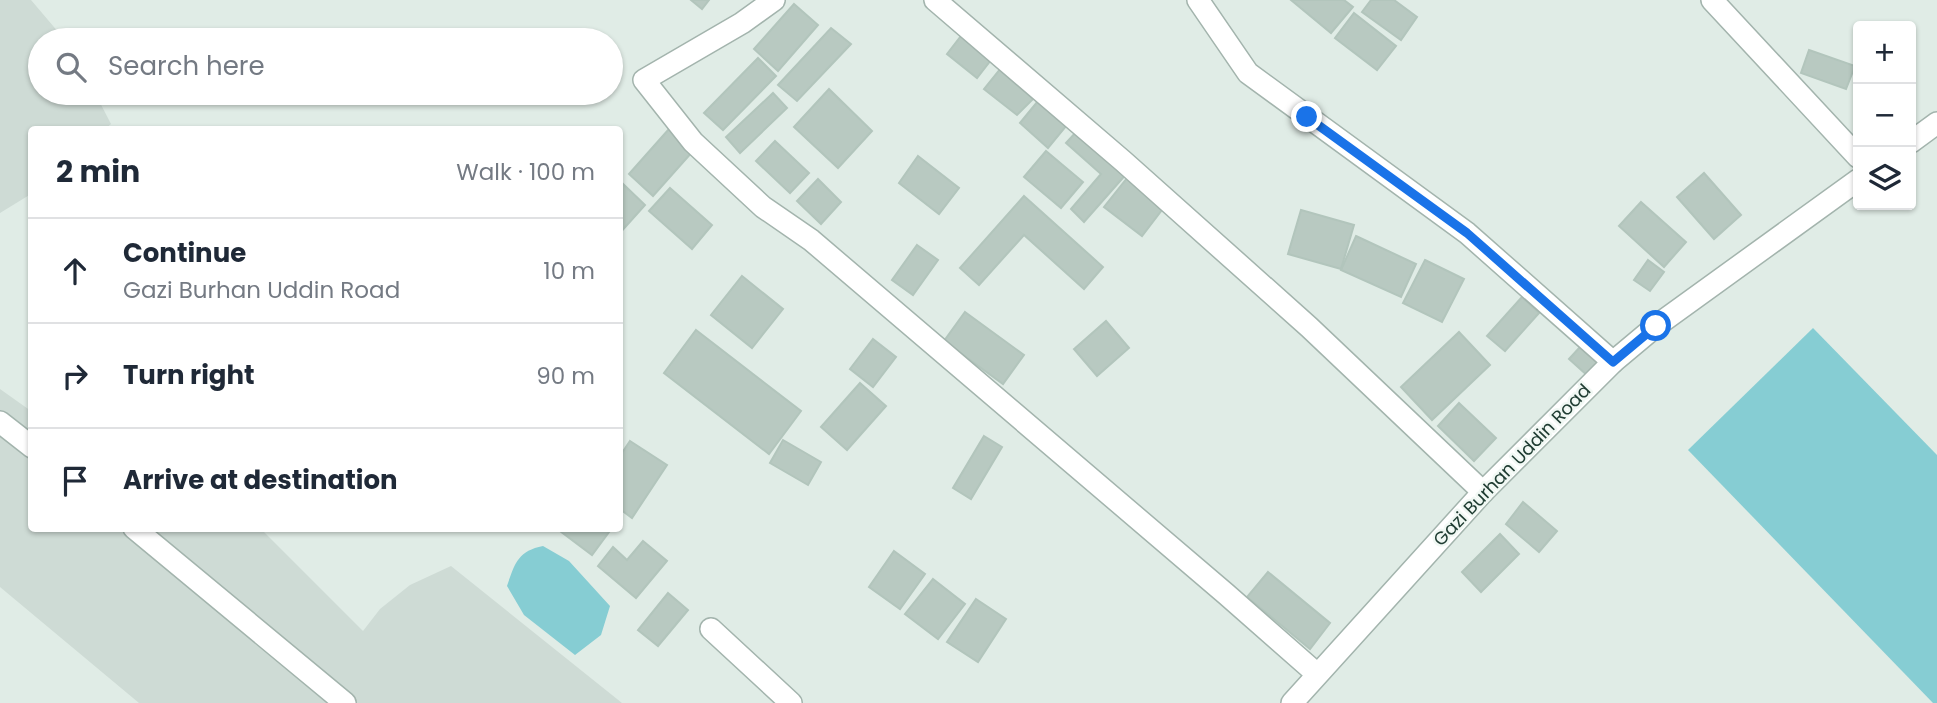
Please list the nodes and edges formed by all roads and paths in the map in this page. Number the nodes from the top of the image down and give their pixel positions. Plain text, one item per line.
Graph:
1 (774, 0) edge
2 (935, 0) edge
3 (1198, 0) edge
4 (1712, 0) edge
5 (1937, 123) edge
6 (1916, 138) edge
7 (1853, 152) edge
8 (1853, 184) edge
9 (1613, 362) junction
10 (0, 422) edge
11 (28, 444) edge
12 (1483, 492) junction
13 (139, 532) edge
14 (711, 629) dead end
15 (1317, 674) junction
16 (345, 703) edge
17 (791, 703) edge
18 (1292, 703) edge

1 - 15 street
2 - 12 street
3 - 9 street
4 - 7 street
5 - 6 street
8 - 9 street, Gazi Burhan Uddin Road
9 - 12 street, Gazi Burhan Uddin Road
10 - 11 street
12 - 15 street, Gazi Burhan Uddin Road
13 - 16 street
14 - 17 street
15 - 18 street, Gazi Burhan Uddin Road

